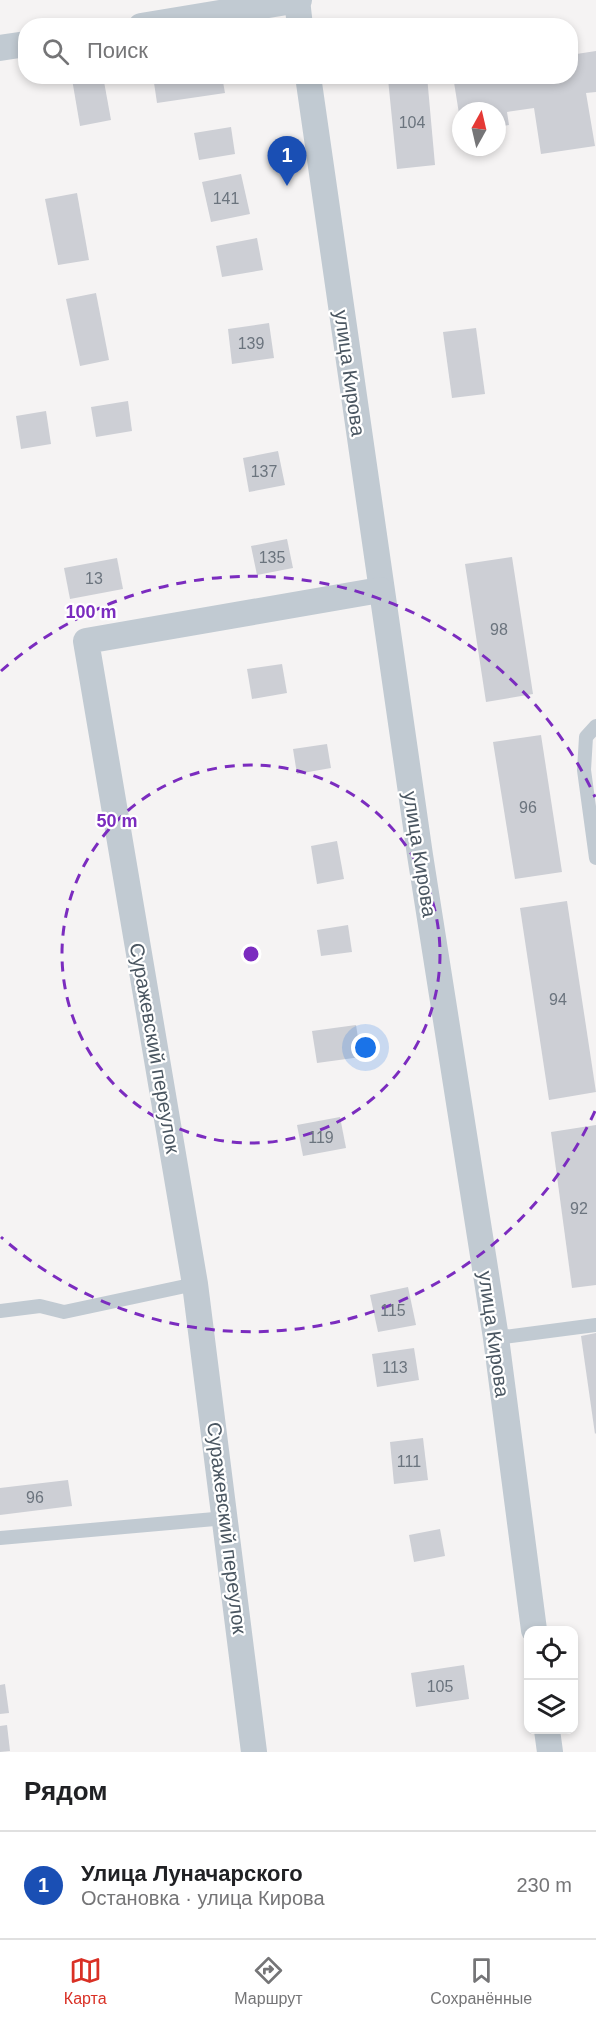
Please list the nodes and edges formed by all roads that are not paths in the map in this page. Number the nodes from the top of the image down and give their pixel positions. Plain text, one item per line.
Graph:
1 (297, 0) edge
2 (189, 18) edge
3 (299, 18) edge
4 (18, 45) edge
5 (0, 48) edge
6 (309, 84) edge
7 (380, 590) junction
8 (596, 726) edge
9 (596, 858) edge
10 (195, 1284) junction
11 (0, 1311) edge
12 (596, 1325) edge
13 (496, 1338) junction
14 (226, 1518) junction
15 (0, 1538) edge
16 (533, 1626) edge
17 (548, 1734) edge
18 (254, 1752) edge
19 (550, 1752) edge

1 - 2 street
1 - 3 street
4 - 5 street
6 - 7 street, улица Кирова
7 - 10 street, Суражевский переулок
7 - 13 street, улица Кирова
8 - 9 lane
10 - 11 lane
10 - 14 street, Суражевский переулок
12 - 13 lane
13 - 16 street, улица Кирова
14 - 15 lane
14 - 18 street, Суражевский переулок
17 - 19 street

